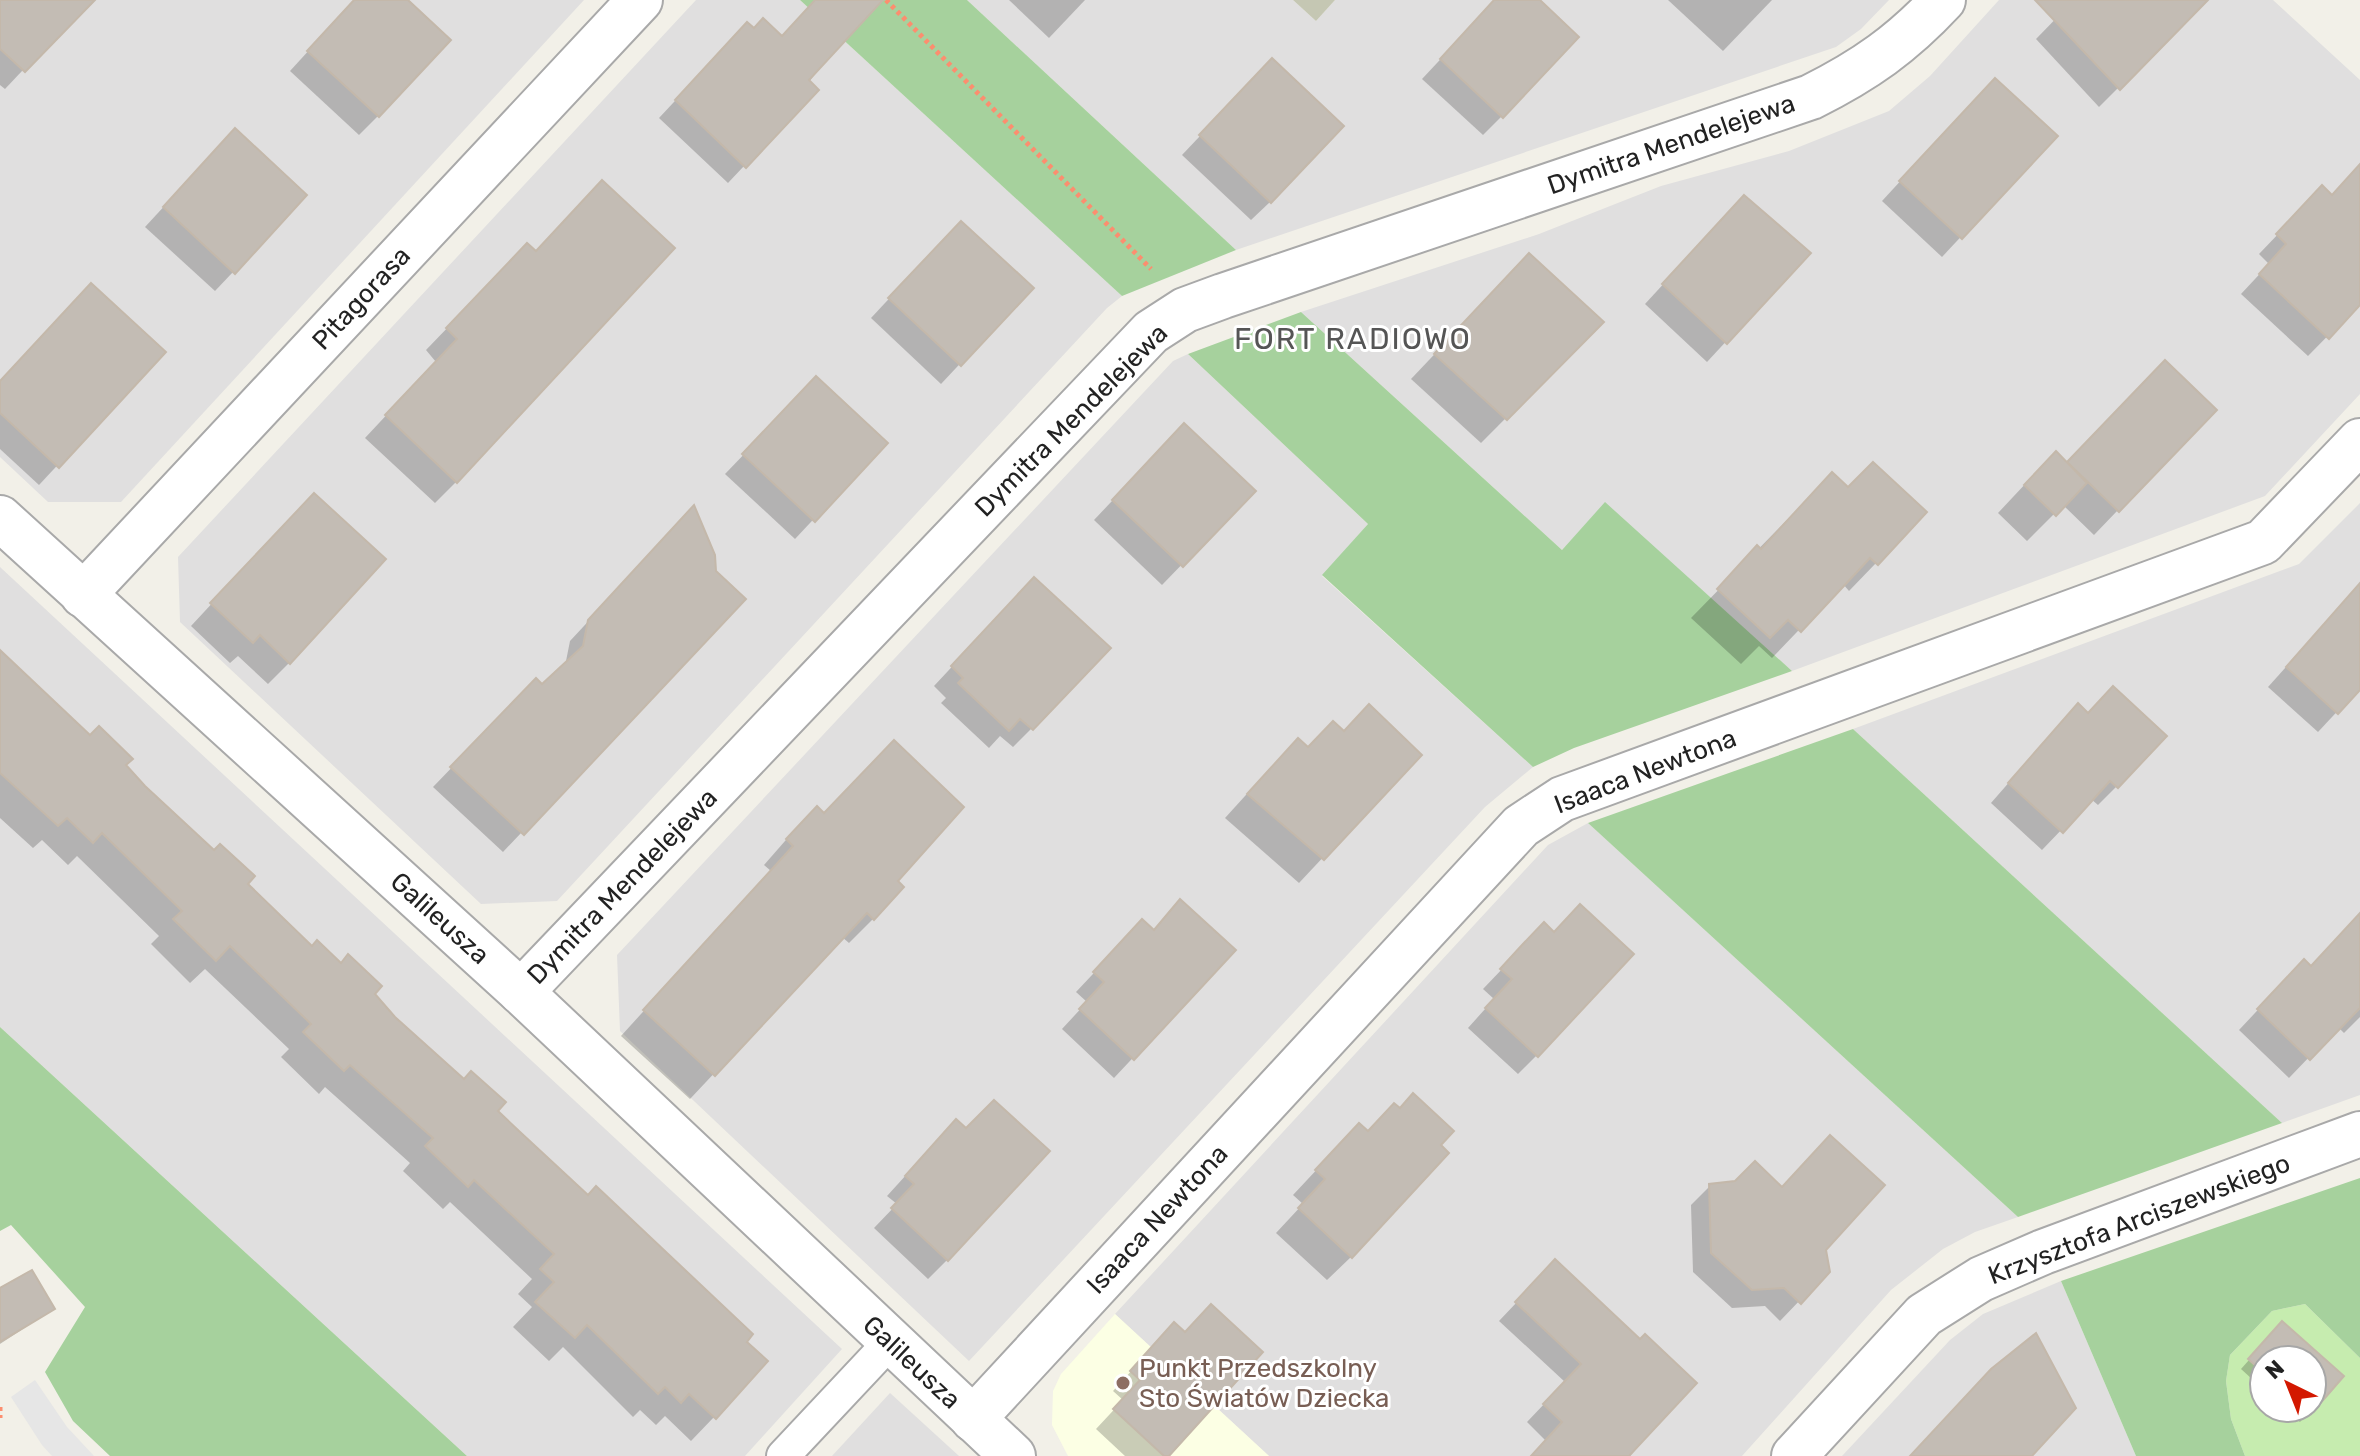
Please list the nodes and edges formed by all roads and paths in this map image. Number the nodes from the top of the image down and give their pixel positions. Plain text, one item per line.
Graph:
1 (640, 0) edge
2 (886, 0) edge
3 (1943, 0) edge
4 (1161, 278) dead end
5 (2360, 441) edge
6 (0, 518) edge
7 (83, 595) junction
8 (521, 992) junction
9 (2360, 1134) edge
10 (891, 1341) junction
11 (0, 1407) edge
12 (0, 1418) edge
13 (973, 1419) junction
14 (783, 1456) edge
15 (1013, 1456) edge
16 (1794, 1456) edge

1 - 7 street, Pitagorasa
2 - 4 path
3 - 8 street, Dymitra Mendelejewa
5 - 13 street, Isaaca Newtona
6 - 7 street, Galileusza
7 - 8 street, Galileusza
8 - 10 street, Galileusza
9 - 16 street, Krzysztofa Arciszewskiego
10 - 13 street, Galileusza
10 - 14 lane
11 - 12 path
13 - 15 street, Galileusza

